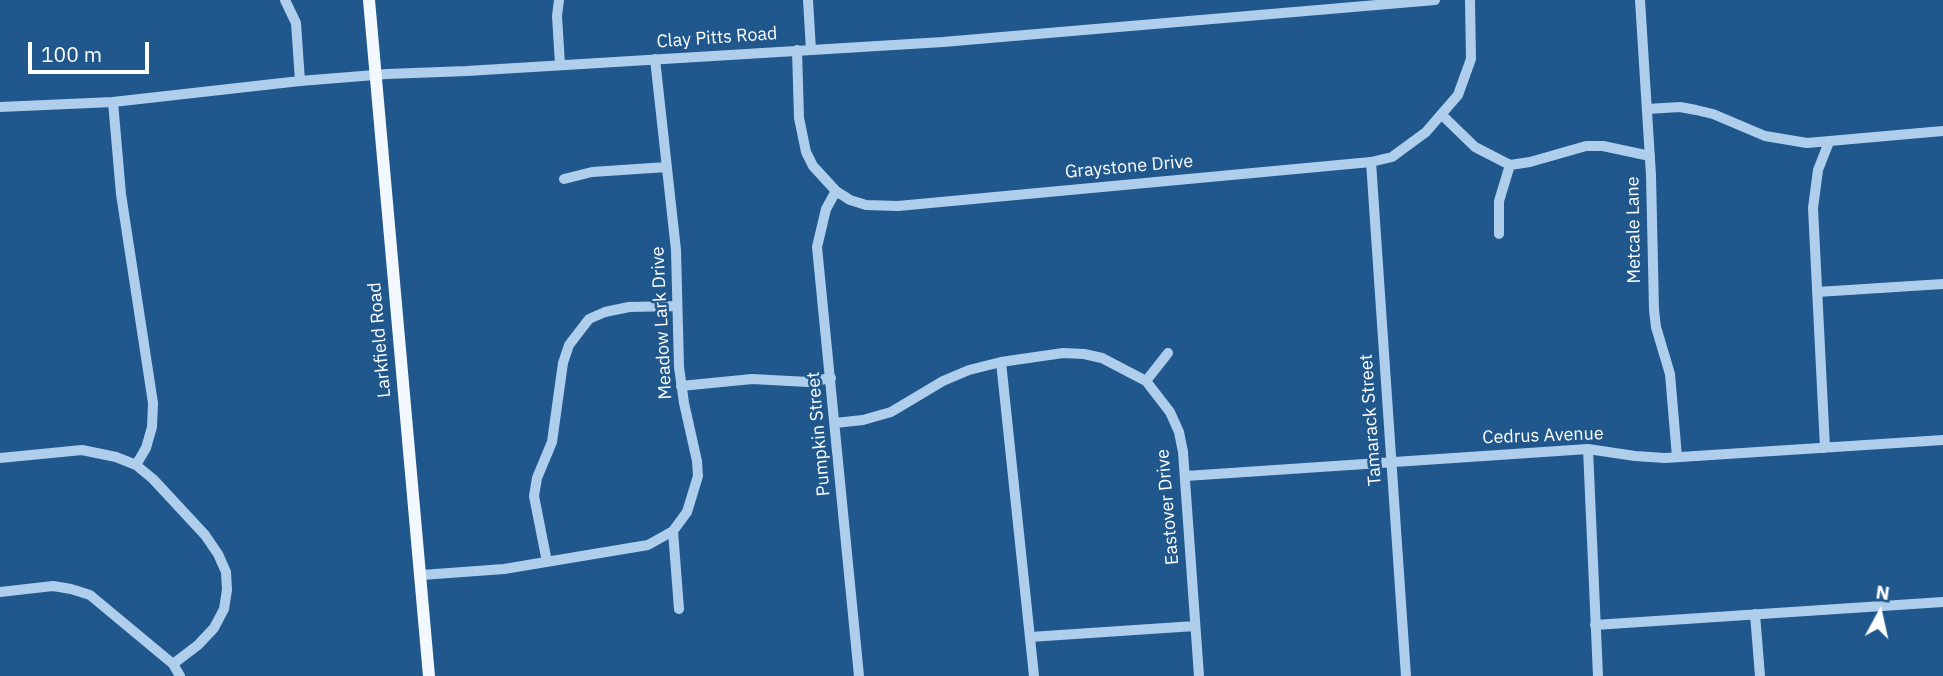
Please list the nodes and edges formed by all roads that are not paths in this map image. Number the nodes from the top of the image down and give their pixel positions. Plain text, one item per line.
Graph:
1 (285, 0) edge
2 (369, 0) edge
3 (559, 0) edge
4 (808, 0) edge
5 (1287, 0) edge
6 (1435, 0) edge
7 (1470, 0) edge
8 (1640, 0) edge
9 (1289, 12) junction
10 (797, 50) junction
11 (811, 50) junction
12 (655, 59) junction
13 (560, 64) junction
14 (375, 75) junction
15 (300, 81) junction
16 (113, 102) junction
17 (0, 107) edge
18 (1647, 109) junction
19 (1442, 115) junction
20 (1943, 131) edge
21 (1829, 142) junction
22 (1650, 156) junction
23 (1371, 162) junction
24 (1510, 165) junction
25 (667, 167) junction
26 (564, 179) dead end
27 (836, 191) junction
28 (1499, 234) dead end
29 (1943, 284) edge
30 (1817, 292) junction
31 (677, 306) junction
32 (1168, 353) dead end
33 (1001, 362) junction
34 (831, 378) junction
35 (1146, 381) junction
36 (681, 386) junction
37 (835, 423) junction
38 (1943, 440) edge
39 (1825, 448) junction
40 (1588, 449) junction
41 (1677, 457) junction
42 (0, 458) edge
43 (1391, 462) junction
44 (136, 465) junction
45 (1186, 476) junction
46 (673, 531) junction
47 (547, 562) junction
48 (422, 575) junction
49 (0, 592) edge
50 (1943, 601) edge
51 (679, 608) dead end
52 (1755, 614) junction
53 (1595, 625) junction
54 (1195, 626) junction
55 (1030, 637) junction
56 (173, 664) junction
57 (180, 676) edge
58 (429, 676) edge
59 (859, 676) edge
60 (1034, 676) edge
61 (1199, 676) edge
62 (1406, 676) edge
63 (1598, 676) edge
64 (1760, 676) edge

1 - 15 street
2 - 14 main road, Larkfield Road
3 - 13 street
4 - 11 street
5 - 9 street
6 - 9 street, Clay Pitts Road
7 - 19 street, Graystone Drive
8 - 18 street, Metcale Lane
9 - 11 street, Clay Pitts Road
10 - 11 street, Clay Pitts Road
10 - 12 street, Clay Pitts Road
10 - 27 street, Graystone Drive
12 - 13 street, Clay Pitts Road
12 - 25 street, Meadow Lark Drive
13 - 14 street, Clay Pitts Road
14 - 15 street, Clay Pitts Road
14 - 48 main road, Larkfield Road
15 - 16 street, Clay Pitts Road
16 - 17 street, Clay Pitts Road
16 - 44 street
18 - 21 street
18 - 22 street, Metcale Lane
19 - 23 street, Graystone Drive
19 - 24 street
20 - 21 street
21 - 30 street
22 - 24 street
22 - 41 street, Metcale Lane
23 - 27 street, Graystone Drive
23 - 43 street, Tamarack Street
24 - 28 street
25 - 26 street
25 - 31 street, Meadow Lark Drive
27 - 34 street, Pumpkin Street
29 - 30 street
30 - 39 street
31 - 36 street, Meadow Lark Drive
31 - 47 street
32 - 35 street
33 - 35 street, Eastover Drive
33 - 37 street, Eastover Drive
33 - 55 street
34 - 36 street
34 - 37 street, Pumpkin Street
35 - 45 street, Eastover Drive
36 - 46 street, Meadow Lark Drive
37 - 59 street, Pumpkin Street
38 - 39 street, Cedrus Avenue
39 - 41 street, Cedrus Avenue
40 - 41 street, Cedrus Avenue
40 - 43 street, Cedrus Avenue
40 - 53 street
42 - 44 street
43 - 45 street, Cedrus Avenue
43 - 62 street, Tamarack Street
44 - 56 street
45 - 54 street, Eastover Drive
46 - 47 street
46 - 51 street
47 - 48 street
48 - 58 main road, Larkfield Road
49 - 56 street
50 - 52 street
52 - 53 street
52 - 64 street
53 - 63 street
54 - 55 street
54 - 61 street, Eastover Drive
55 - 60 street
56 - 57 street

